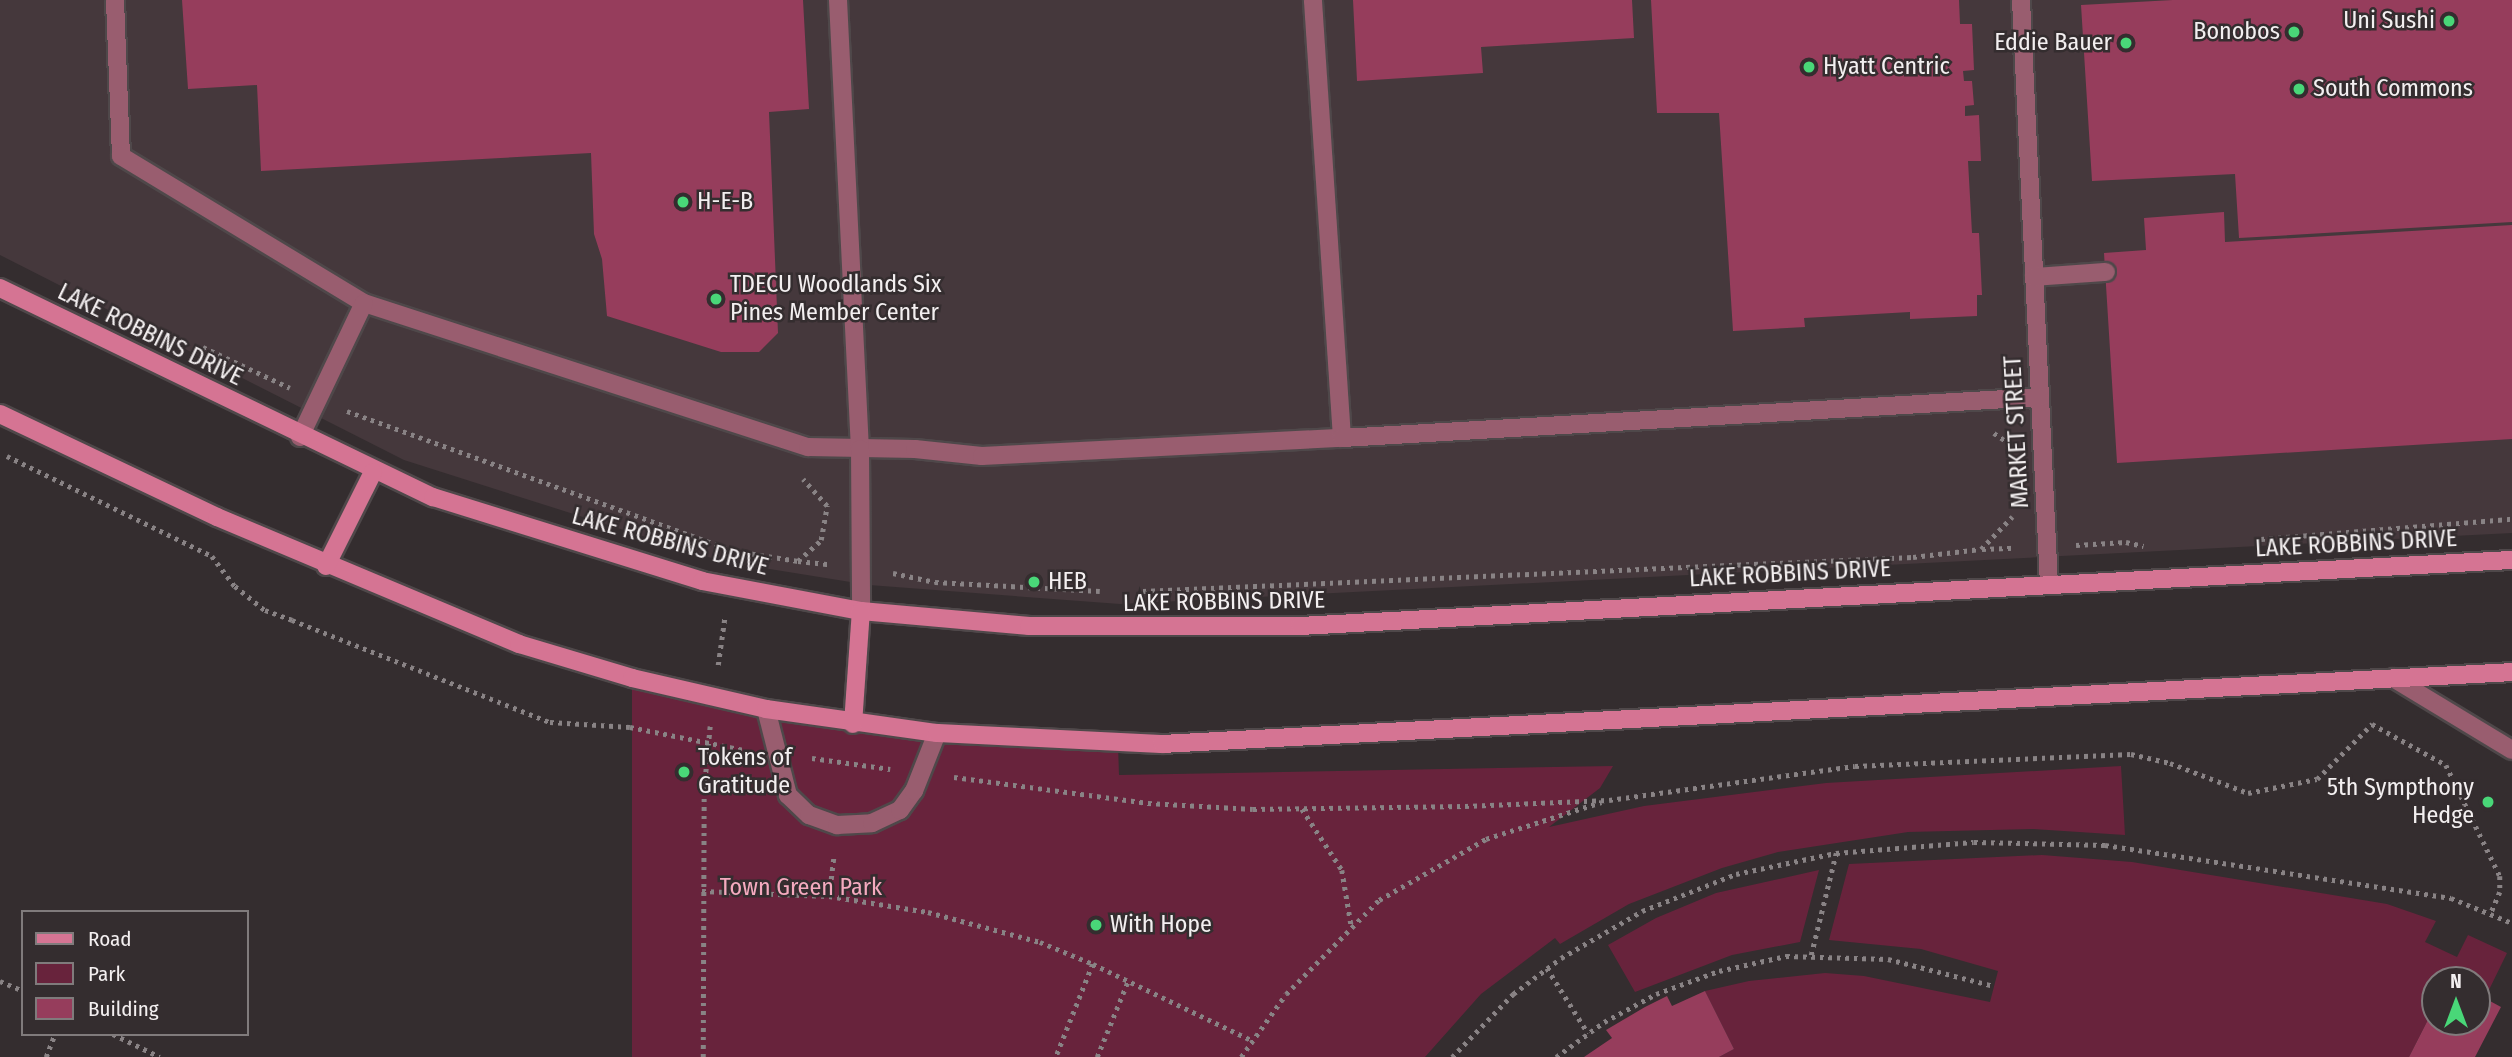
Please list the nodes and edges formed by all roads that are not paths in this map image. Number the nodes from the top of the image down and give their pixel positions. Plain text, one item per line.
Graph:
1 (115, 0) edge
2 (838, 0) edge
3 (1313, 0) edge
4 (2021, 0) edge
5 (2106, 272) dead end
6 (2034, 277) junction
7 (0, 288) edge
8 (364, 303) junction
9 (2040, 397) junction
10 (0, 414) edge
11 (300, 437) junction
12 (1342, 438) junction
13 (860, 449) junction
14 (373, 472) junction
15 (2512, 560) edge
16 (326, 566) junction
17 (2049, 584) junction
18 (862, 611) junction
19 (2512, 672) edge
20 (2393, 678) junction
21 (766, 709) junction
22 (853, 724) junction
23 (937, 733) junction
24 (2507, 744) edge

1 - 8 lane
2 - 13 lane
3 - 12 lane
4 - 6 lane, MARKET STREET
5 - 6 lane
6 - 9 lane, MARKET STREET
7 - 11 street, LAKE ROBBINS DRIVE
8 - 11 lane
8 - 13 lane
9 - 12 lane
9 - 17 lane, MARKET STREET
10 - 16 street
11 - 14 street, LAKE ROBBINS DRIVE
12 - 13 lane
13 - 18 lane
14 - 16 street
14 - 18 street, LAKE ROBBINS DRIVE
15 - 17 street, LAKE ROBBINS DRIVE
16 - 21 street
17 - 18 street, LAKE ROBBINS DRIVE
18 - 22 street
19 - 20 street
20 - 23 street
20 - 24 lane
21 - 22 street
21 - 23 lane
22 - 23 street

